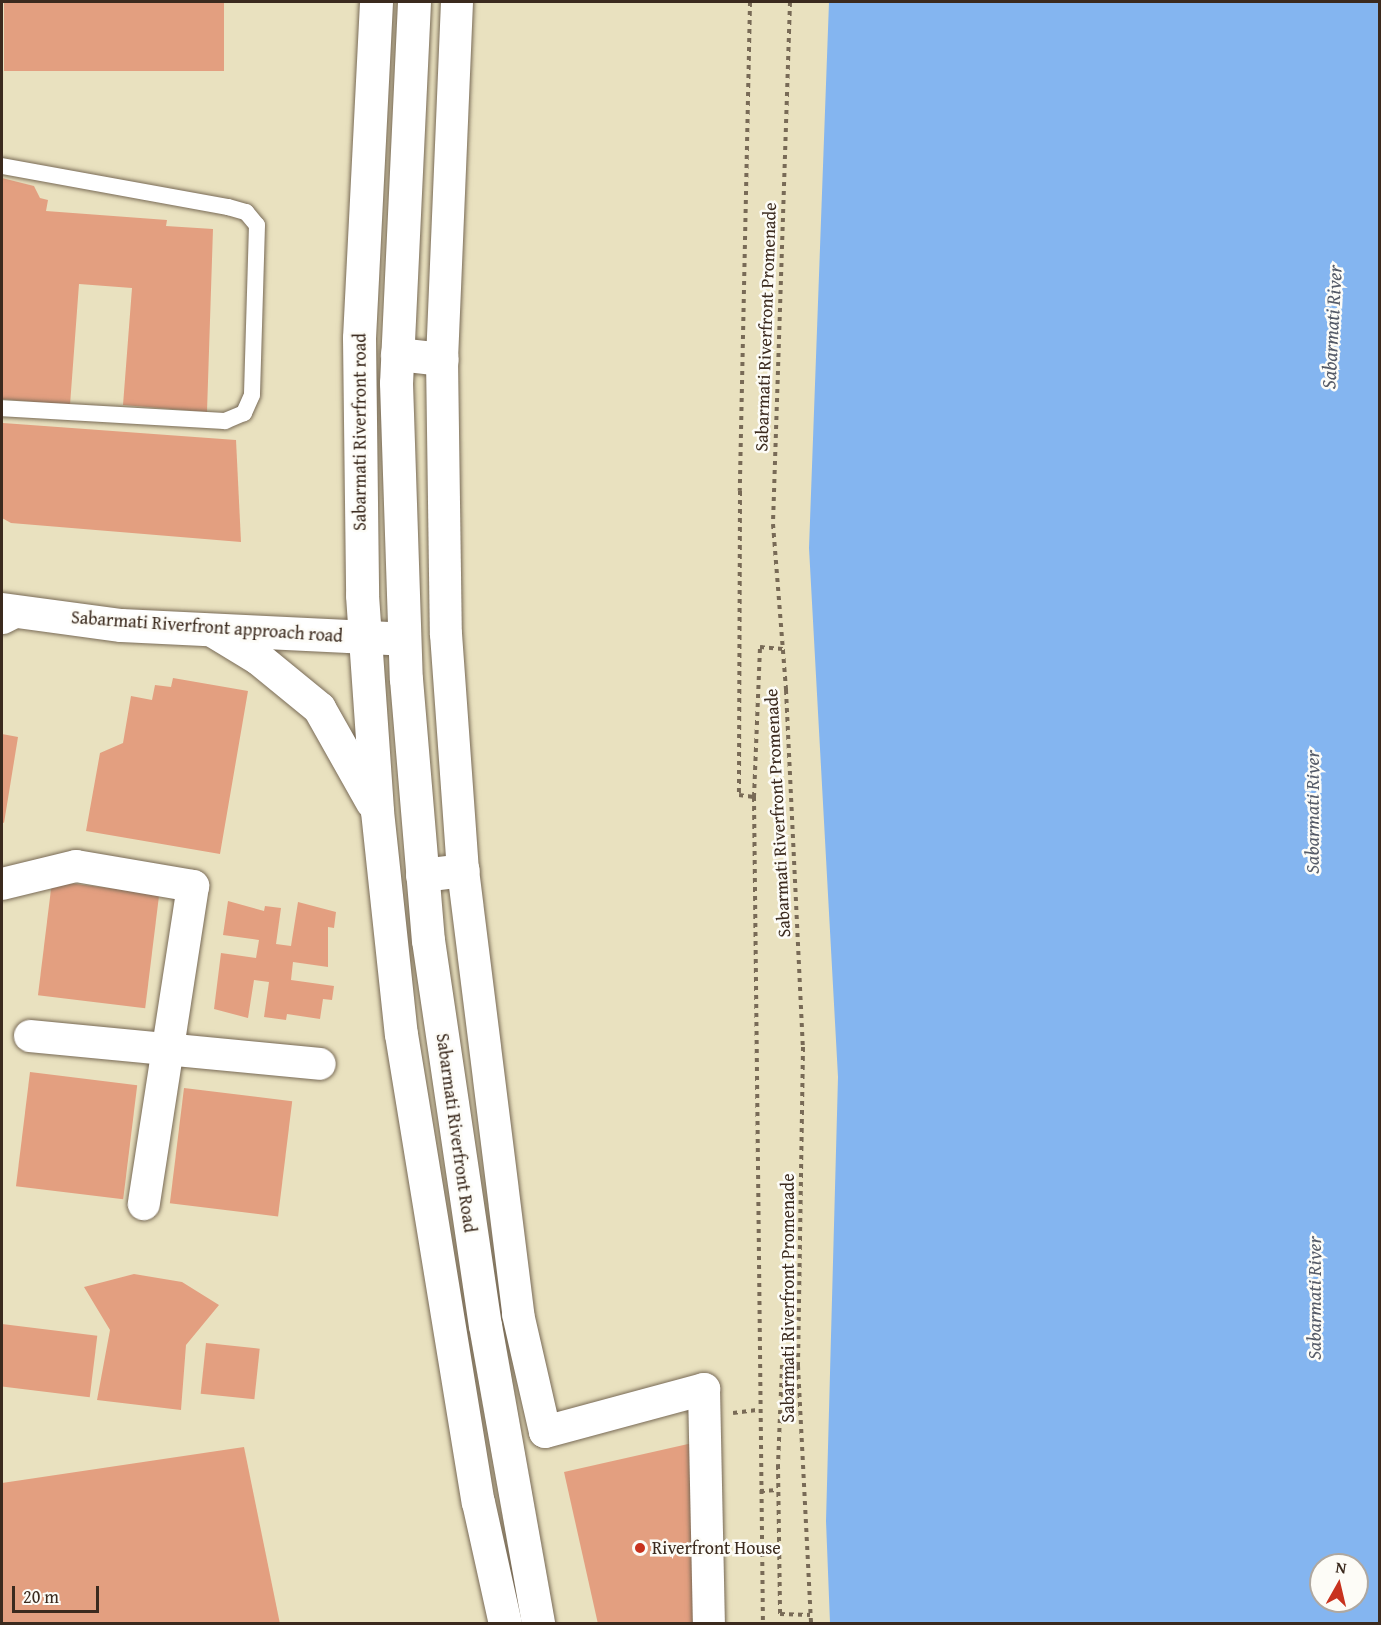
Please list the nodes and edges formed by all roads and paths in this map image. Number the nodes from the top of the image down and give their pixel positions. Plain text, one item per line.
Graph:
1 (376, 2) edge
2 (414, 2) edge
3 (457, 2) edge
4 (750, 2) edge
5 (790, 2) edge
6 (2, 166) edge
7 (397, 354) junction
8 (442, 359) junction
9 (2, 408) edge
10 (5, 613) edge
11 (212, 630) junction
12 (366, 637) junction
13 (403, 639) junction
14 (783, 649) junction
15 (754, 796) junction
16 (377, 811) junction
17 (382, 862) joint
18 (463, 870) junction
19 (422, 875) junction
20 (2, 884) edge
21 (30, 1036) dead end
22 (168, 1047) junction
23 (320, 1064) dead end
24 (144, 1204) dead end
25 (519, 1314) junction
26 (484, 1325) junction
27 (798, 1366) junction
28 (778, 1490) junction
29 (760, 1491) junction
30 (810, 1615) junction
31 (505, 1623) edge
32 (538, 1623) edge
33 (709, 1623) edge
34 (763, 1623) edge
35 (811, 1623) edge

1 - 12 street, Sabarmati Riverfront road
2 - 7 street, Sabarmati Riverfront road
3 - 8 street
4 - 15 path
5 - 14 path, Sabarmati Riverfront Promenade
6 - 9 lane
7 - 8 street
7 - 13 street, Sabarmati Riverfront road
8 - 18 street
10 - 11 street, Sabarmati Riverfront approach road
11 - 12 street, Sabarmati Riverfront approach road
11 - 16 street
12 - 13 street, Sabarmati Riverfront approach road
12 - 16 street, Sabarmati Riverfront road
13 - 19 street, Sabarmati Riverfront Road
14 - 15 path
14 - 27 path, Sabarmati Riverfront Promenade
15 - 29 path
16 - 17 street, Sabarmati Riverfront road
17 - 31 street, Sabarmati Riverfront Road
18 - 19 street
18 - 25 street
19 - 26 street, Sabarmati Riverfront Road
20 - 22 street
21 - 22 street
22 - 23 street
22 - 24 street
25 - 26 street
25 - 33 street
26 - 32 street, Sabarmati Riverfront Road
27 - 28 path
27 - 30 path, Sabarmati Riverfront Promenade
28 - 29 path
28 - 30 path
29 - 34 path
30 - 35 path, Sabarmati Riverfront Promenade

